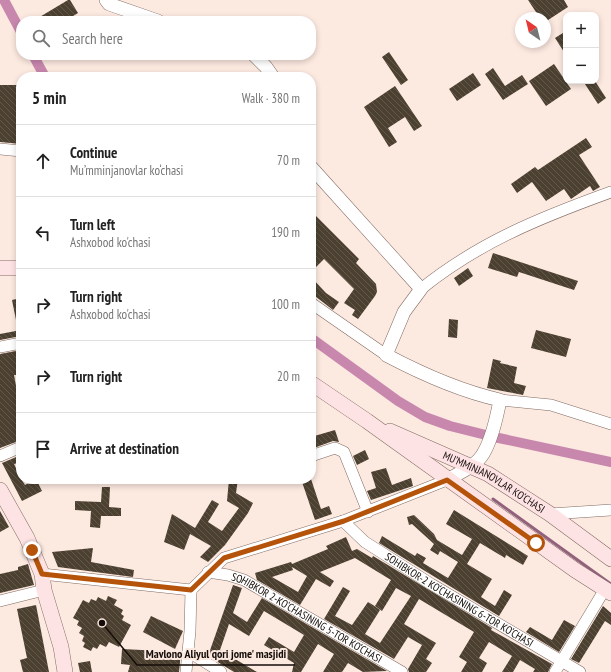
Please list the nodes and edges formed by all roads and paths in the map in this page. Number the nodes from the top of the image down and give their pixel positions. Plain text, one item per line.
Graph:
1 (106, 0) edge
2 (144, 16) edge
3 (259, 60) edge
4 (270, 72) edge
5 (0, 149) edge
6 (16, 151) edge
7 (316, 173) edge
8 (611, 192) edge
9 (0, 268) edge
10 (16, 268) edge
11 (421, 289) junction
12 (316, 306) edge
13 (16, 344) edge
14 (0, 347) edge
15 (386, 355) junction
16 (316, 386) edge
17 (500, 400) junction
18 (367, 421) junction
19 (611, 424) edge
20 (16, 449) edge
21 (316, 454) edge
22 (0, 456) edge
23 (472, 466) junction
24 (447, 480) junction
25 (0, 490) edge
26 (611, 510) edge
27 (368, 512) junction
28 (550, 514) junction
29 (344, 521) junction
30 (611, 559) edge
31 (208, 572) junction
32 (42, 574) junction
33 (44, 590) junction
34 (191, 590) junction
35 (608, 591) edge
36 (0, 601) edge
37 (189, 652) junction
38 (562, 661) junction
39 (65, 672) edge
40 (186, 672) edge
41 (221, 672) edge
42 (402, 672) edge
43 (555, 672) edge
44 (580, 672) edge

1 - 2 street
3 - 4 street
5 - 6 street
7 - 11 street
8 - 11 street
9 - 10 main road
11 - 15 street
12 - 15 street
13 - 14 street
15 - 17 street
16 - 18 main road, MU’MMINJANOVLAR KO‘CHASI
17 - 19 street
17 - 23 street
18 - 23 main road, MU’MMINJANOVLAR KO‘CHASI
18 - 24 main road, MU’MMINJANOVLAR KO‘CHASI
20 - 22 street
21 - 27 street
23 - 24 street
23 - 28 main road, MU’MMINJANOVLAR KO‘CHASI
24 - 27 street
24 - 35 main road, MU’MMINJANOVLAR KO‘CHASI
25 - 32 main road
26 - 28 street
27 - 29 street
28 - 30 main road, MU’MMINJANOVLAR KO‘CHASI
29 - 31 street
29 - 38 street, SOHIBKOR-2 KO‘CHASINING 6-TOR KO‘CHASI
31 - 34 street
31 - 42 street, SOHIBKOR 2-KO‘CHASINING 5-TOR KO‘CHASI
32 - 33 main road
32 - 34 street
33 - 36 street
33 - 39 main road
34 - 37 street
35 - 38 street
37 - 40 street
37 - 41 street
38 - 43 street
38 - 44 street, SOHIBKOR-2 KO‘CHASINING 6-TOR KO‘CHASI

